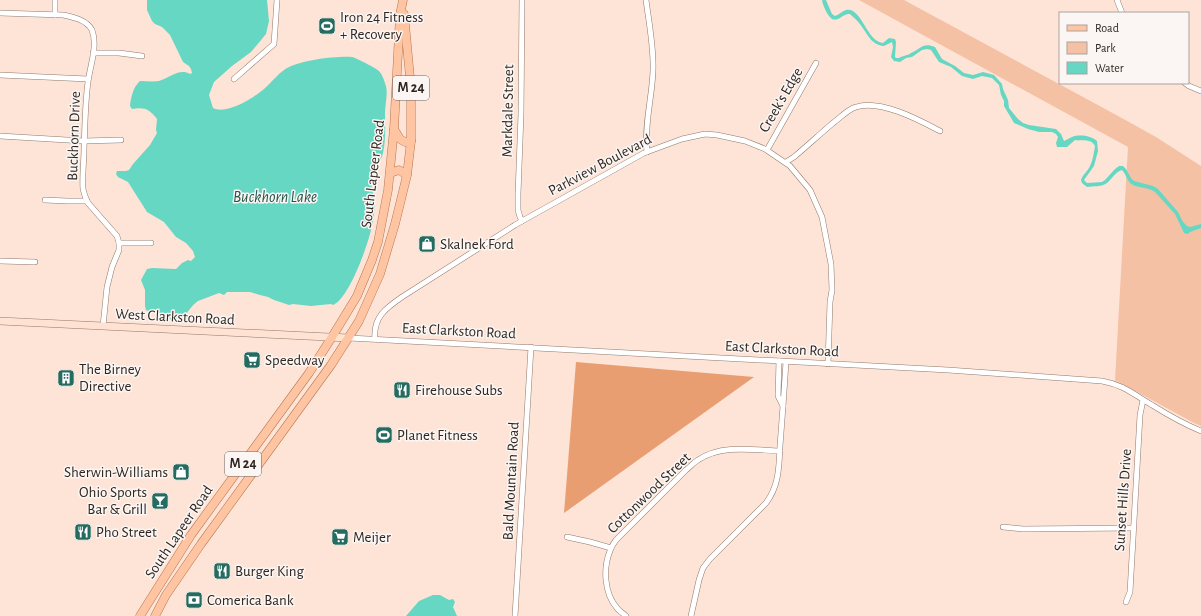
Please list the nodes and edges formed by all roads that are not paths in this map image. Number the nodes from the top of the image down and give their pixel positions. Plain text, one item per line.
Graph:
1 (55, 0) edge
2 (277, 0) edge
3 (522, 0) edge
4 (646, 0) edge
5 (1116, 0) edge
6 (403, 1) edge
7 (1122, 12) edge
8 (0, 13) edge
9 (55, 15) junction
10 (93, 53) junction
11 (142, 56) dead end
12 (816, 63) dead end
13 (0, 75) edge
14 (88, 79) junction
15 (234, 79) dead end
16 (1186, 84) edge
17 (1201, 91) edge
18 (394, 129) junction
19 (940, 131) dead end
20 (0, 136) edge
21 (84, 140) junction
22 (120, 140) dead end
23 (411, 141) junction
24 (767, 150) junction
25 (647, 152) junction
26 (786, 162) junction
27 (390, 174) junction
28 (407, 175) junction
29 (45, 200) dead end
30 (87, 201) junction
31 (522, 221) junction
32 (119, 243) junction
33 (151, 243) dead end
34 (0, 260) edge
35 (35, 262) dead end
36 (0, 321) edge
37 (103, 326) junction
38 (332, 337) junction
39 (349, 338) junction
40 (375, 339) junction
41 (530, 347) junction
42 (780, 361) junction
43 (786, 362) junction
44 (828, 364) junction
45 (294, 393) junction
46 (1143, 400) junction
47 (783, 406) junction
48 (1201, 431) edge
49 (780, 451) junction
50 (263, 458) junction
51 (229, 484) junction
52 (238, 494) junction
53 (1003, 527) dead end
54 (1133, 528) junction
55 (567, 537) dead end
56 (611, 548) junction
57 (1126, 602) dead end
58 (140, 616) edge
59 (155, 616) edge
60 (515, 616) edge
61 (626, 616) edge
62 (691, 616) edge

1 - 9 street
2 - 15 street
3 - 31 street, Markdale Street
4 - 25 street
5 - 7 street
6 - 18 main road, South Lapeer Road / M 24
6 - 23 main road, South Lapeer Road / M 24
8 - 9 street, Buckhorn Drive
9 - 10 street, Buckhorn Drive
10 - 11 street
10 - 14 street, Buckhorn Drive
12 - 24 street, Creek's Edge
13 - 14 street
14 - 21 street, Buckhorn Drive
16 - 17 street
18 - 23 main road
18 - 27 main road, South Lapeer Road / M 24
19 - 26 street
20 - 21 street
21 - 22 street
21 - 30 street, Buckhorn Drive
23 - 28 main road, South Lapeer Road / M 24
24 - 25 street, Parkview Boulevard
24 - 26 street, Parkview Boulevard
25 - 31 street, Parkview Boulevard
26 - 44 street, Parkview Boulevard
27 - 28 main road
27 - 38 main road, South Lapeer Road / M 24
28 - 39 main road, South Lapeer Road / M 24
29 - 30 street
30 - 32 street, Buckhorn Drive
31 - 40 street, Parkview Boulevard
32 - 33 street
32 - 37 street
34 - 35 street
36 - 37 main road, West Clarkston Road
37 - 38 main road, West Clarkston Road
38 - 39 main road, West Clarkston Road
38 - 45 main road, South Lapeer Road / M 24
39 - 40 street, East Clarkston Road
39 - 50 main road, South Lapeer Road / M 24
40 - 41 street, East Clarkston Road
41 - 42 street, East Clarkston Road
41 - 60 street, Bald Mountain Road
42 - 43 street, East Clarkston Road
42 - 47 street
43 - 44 street, East Clarkston Road
43 - 47 street
44 - 46 street, East Clarkston Road
45 - 50 main road
45 - 51 main road, South Lapeer Road / M 24
46 - 48 street, East Clarkston Road
46 - 54 street, Sunset Hills Drive
47 - 49 street
49 - 56 street, Cottonwood Street
49 - 62 street
50 - 52 main road, South Lapeer Road / M 24
51 - 52 main road
51 - 58 main road, South Lapeer Road / M 24
52 - 59 main road, South Lapeer Road / M 24
53 - 54 street
54 - 57 street, Sunset Hills Drive
55 - 56 street
56 - 61 street, Cottonwood Street

